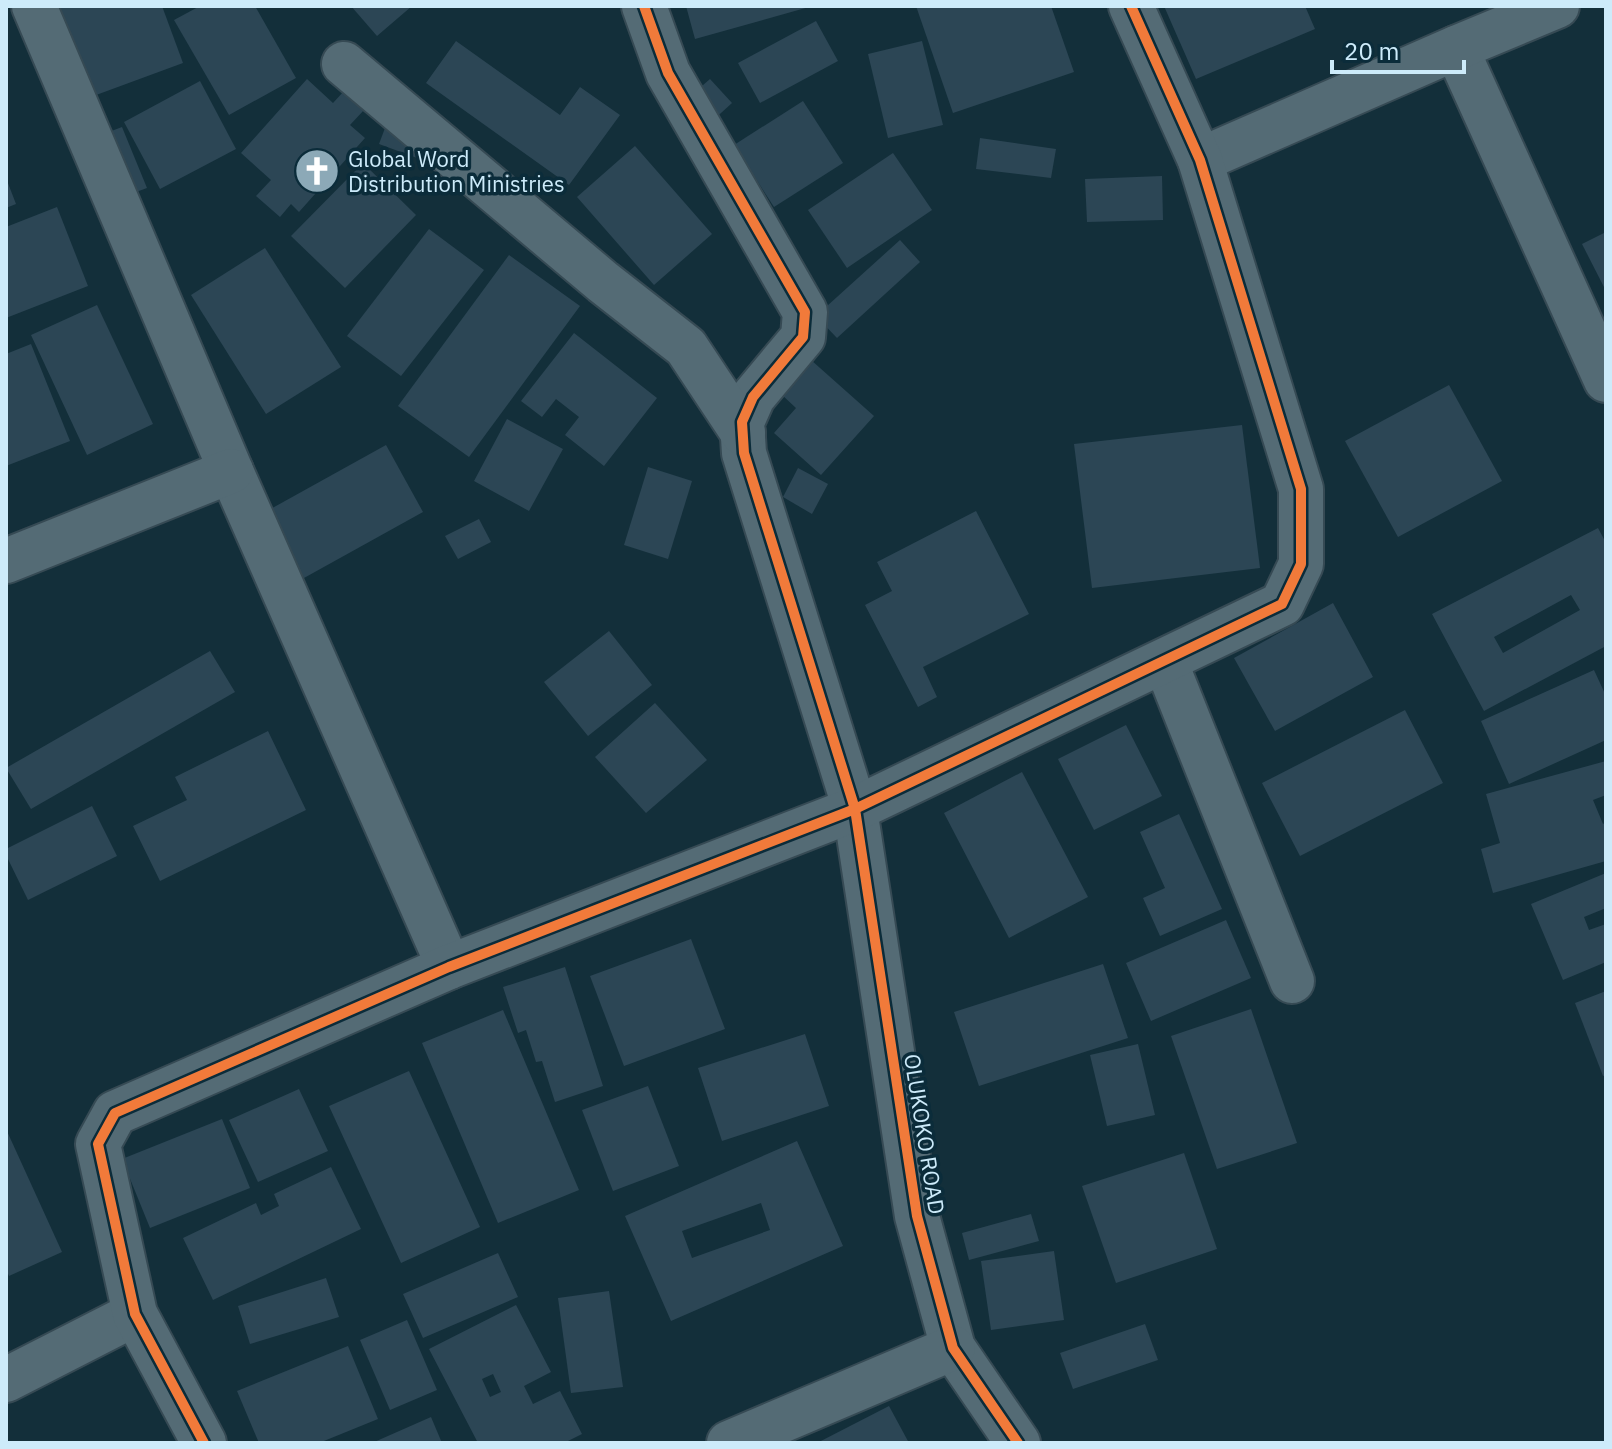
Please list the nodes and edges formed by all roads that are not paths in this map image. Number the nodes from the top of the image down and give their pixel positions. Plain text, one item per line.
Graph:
1 (34, 6) edge
2 (644, 6) edge
3 (1131, 6) edge
4 (1557, 6) edge
5 (1456, 48) junction
6 (344, 64) dead end
7 (1200, 160) junction
8 (1606, 380) edge
9 (743, 433) junction
10 (231, 471) junction
11 (6, 561) edge
12 (1165, 661) junction
13 (855, 809) junction
14 (449, 967) junction
15 (1292, 981) dead end
16 (135, 1314) junction
17 (953, 1348) junction
18 (6, 1380) edge
19 (204, 1443) edge
20 (729, 1443) edge
21 (1018, 1443) edge

1 - 10 street
2 - 9 street
3 - 7 street
4 - 5 street
5 - 7 street
5 - 8 street
6 - 9 street
7 - 12 street
9 - 13 street, OLUKOKO ROAD
10 - 11 street
10 - 14 street
12 - 13 street
12 - 15 street
13 - 14 street
13 - 17 street, OLUKOKO ROAD
14 - 16 street
16 - 18 street
16 - 19 street
17 - 20 street
17 - 21 street, OLUKOKO ROAD

